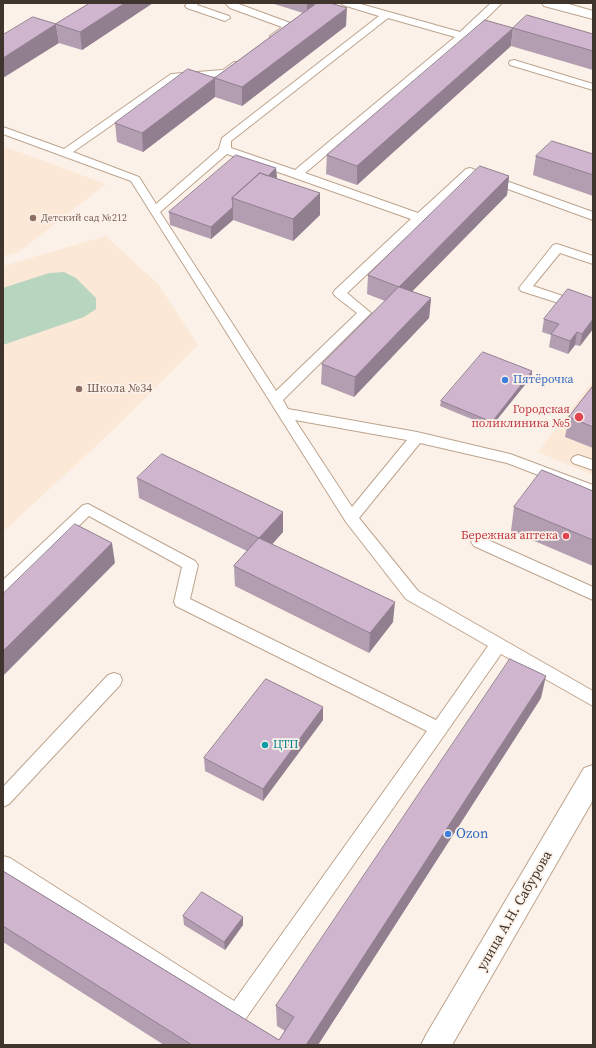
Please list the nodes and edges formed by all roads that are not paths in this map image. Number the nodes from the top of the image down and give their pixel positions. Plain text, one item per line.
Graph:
1 (193, 3) edge
2 (230, 3) edge
3 (346, 3) edge
4 (497, 3) edge
5 (549, 3) edge
6 (386, 14) junction
7 (593, 15) edge
8 (225, 18) dead end
9 (300, 23) edge
10 (289, 26) junction
11 (462, 36) junction
12 (264, 45) edge
13 (245, 59) edge
14 (514, 63) dead end
15 (593, 87) edge
16 (3, 130) edge
17 (225, 150) junction
18 (65, 153) junction
19 (297, 174) junction
20 (154, 211) junction
21 (593, 216) edge
22 (420, 218) junction
23 (593, 260) edge
24 (593, 310) edge
25 (275, 400) junction
26 (283, 413) junction
27 (417, 437) junction
28 (578, 460) dead end
29 (593, 465) edge
30 (593, 491) edge
31 (351, 518) junction
32 (479, 542) dead end
33 (3, 589) edge
34 (593, 594) edge
35 (498, 645) junction
36 (114, 680) dead end
37 (593, 699) edge
38 (439, 729) junction
39 (592, 782) edge
40 (3, 800) edge
41 (3, 864) edge
42 (436, 1045) edge

1 - 8 lane
2 - 10 lane
3 - 6 lane
4 - 11 lane
5 - 7 street
6 - 11 lane
6 - 17 lane
9 - 10 lane
10 - 12 lane
11 - 19 lane
13 - 18 lane
14 - 15 lane
16 - 18 lane
17 - 19 lane
17 - 20 lane
18 - 20 lane
19 - 22 lane
20 - 25 lane
21 - 22 lane
22 - 25 lane
23 - 24 lane
25 - 26 lane
26 - 27 lane
26 - 31 lane
27 - 30 lane
27 - 31 lane
28 - 29 lane
31 - 35 lane
32 - 34 lane
33 - 38 lane
35 - 37 lane
35 - 38 lane
36 - 40 lane
38 - 41 lane
39 - 42 street, улица А.Н. Сабурова

